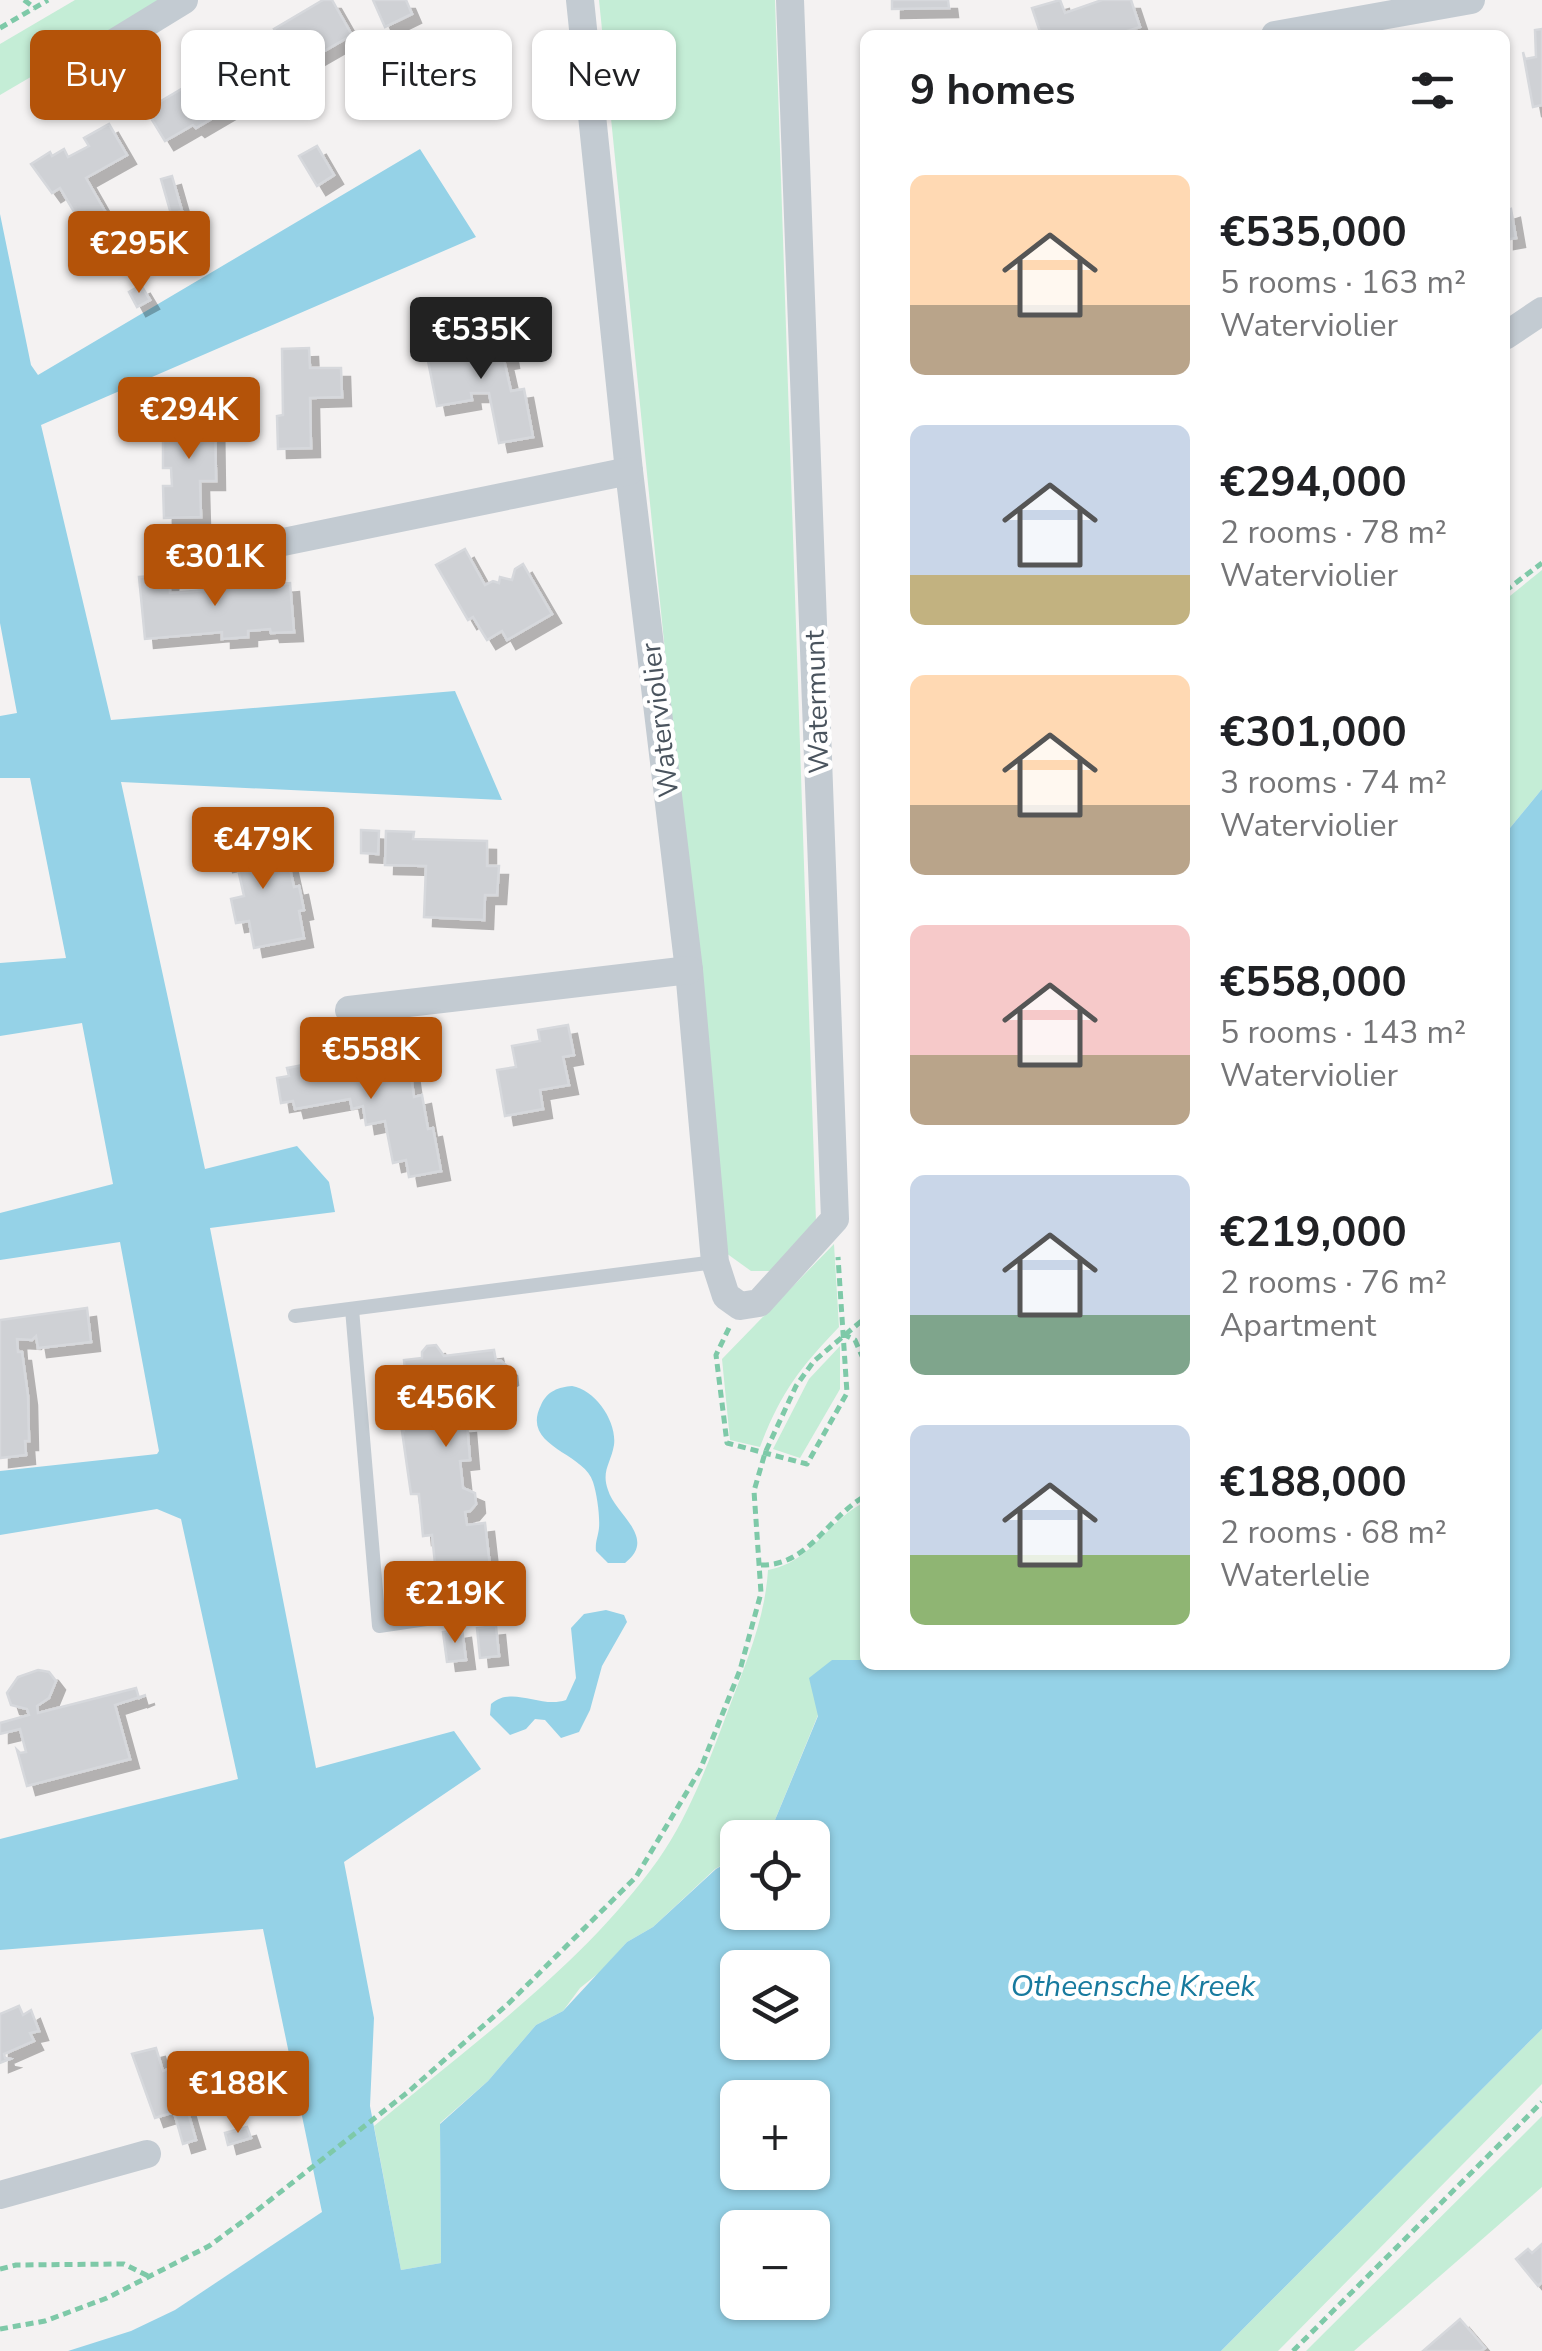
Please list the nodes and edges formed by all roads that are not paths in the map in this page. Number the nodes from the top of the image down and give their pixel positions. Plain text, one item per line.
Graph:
1 (184, 0) edge
2 (580, 0) edge
3 (790, 0) edge
4 (1470, 0) edge
5 (135, 30) edge
6 (1303, 30) edge
7 (1542, 311) edge
8 (1510, 333) edge
9 (629, 471) junction
10 (239, 551) dead end
11 (689, 970) junction
12 (349, 1010) dead end
13 (716, 1262) junction
14 (352, 1309) junction
15 (296, 1316) dead end
16 (487, 1610) dead end
17 (147, 2154) dead end
18 (0, 2195) edge

1 - 5 street
2 - 9 street, Waterviolier
3 - 13 street, Watermunt
4 - 6 street
7 - 8 street
9 - 10 street
9 - 11 street, Waterviolier
11 - 12 street
11 - 13 street, Waterviolier
13 - 14 lane
14 - 15 lane
14 - 16 lane
17 - 18 street

